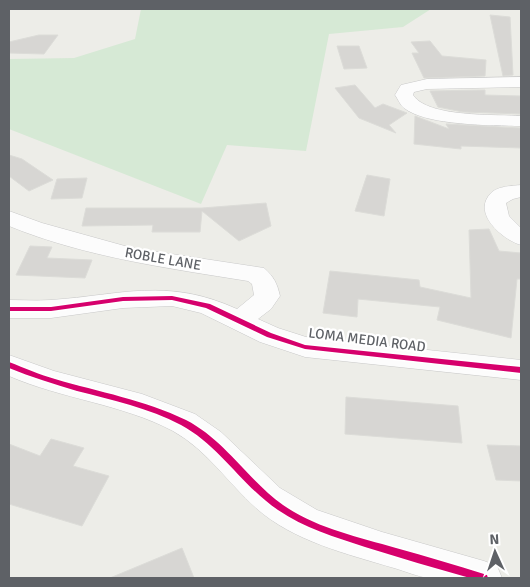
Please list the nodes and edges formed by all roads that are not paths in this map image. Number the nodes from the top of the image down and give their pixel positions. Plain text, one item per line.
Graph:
1 (521, 82) edge
2 (521, 121) edge
3 (521, 192) edge
4 (9, 218) edge
5 (521, 238) edge
6 (9, 309) edge
7 (238, 321) junction
8 (9, 365) edge
9 (521, 370) edge
10 (484, 578) edge

1 - 2 street
3 - 5 street
4 - 7 street, ROBLE LANE
6 - 7 street, LOMA MEDIA ROAD
7 - 9 street, LOMA MEDIA ROAD
8 - 10 street

